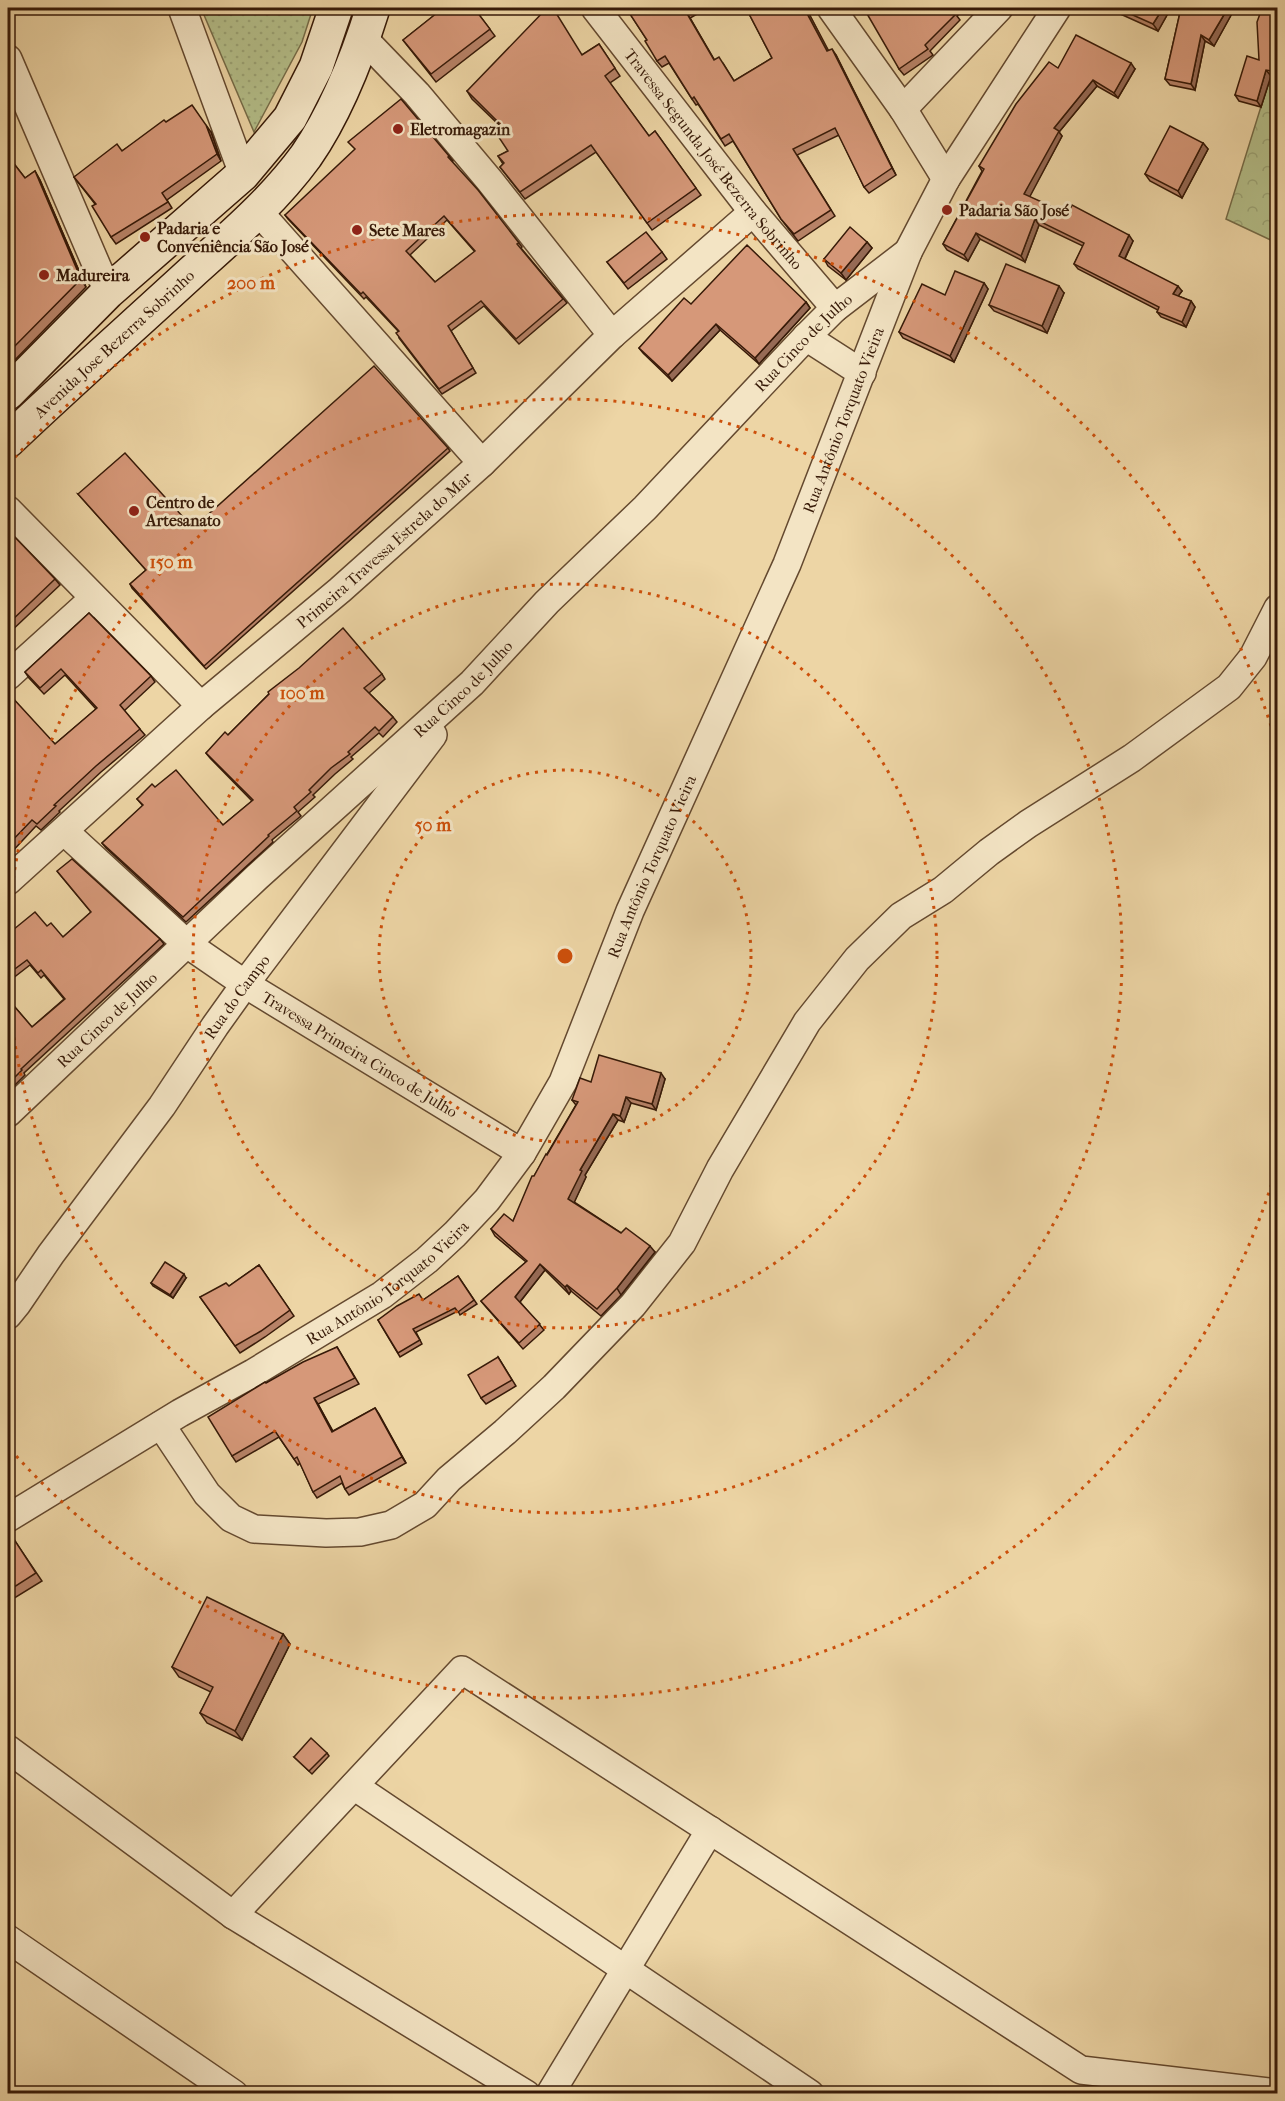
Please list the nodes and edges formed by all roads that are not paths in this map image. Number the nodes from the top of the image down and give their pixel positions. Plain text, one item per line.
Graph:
1 (182, 8) edge
2 (336, 8) edge
3 (373, 8) edge
4 (595, 8) edge
5 (831, 8) edge
6 (999, 8) edge
7 (1057, 8) edge
8 (364, 39) junction
9 (8, 59) edge
10 (903, 109) junction
11 (243, 174) junction
12 (946, 180) junction
13 (258, 211) junction
14 (753, 212) junction
15 (908, 252) junction
16 (108, 292) junction
17 (835, 308) junction
18 (612, 335) junction
19 (806, 337) junction
20 (861, 373) junction
21 (8, 393) edge
22 (8, 441) edge
23 (482, 463) junction
24 (8, 510) edge
25 (93, 598) junction
26 (1278, 608) edge
27 (8, 676) edge
28 (472, 683) junction
29 (201, 706) junction
30 (64, 831) junction
31 (8, 881) edge
32 (187, 944) junction
33 (245, 984) junction
34 (8, 1113) edge
35 (522, 1153) junction
36 (8, 1315) edge
37 (161, 1425) junction
38 (8, 1518) edge
39 (8, 1749) edge
40 (354, 1786) junction
41 (710, 1830) junction
42 (233, 1915) junction
43 (8, 1939) edge
44 (625, 1969) junction
45 (1278, 2093) edge
46 (234, 2094) edge
47 (526, 2094) edge
48 (550, 2094) edge
49 (810, 2094) edge

1 - 11 street
2 - 11 main road, Avenida Jose Bezerra Sobrinho
3 - 8 main road, Avenida Jose Bezerra Sobrinho
4 - 14 street, Travessa Segunda José Bezerra Sobrinho
5 - 10 street
6 - 10 street
7 - 12 street, Rua Antônio Torquato Vieira
8 - 13 main road, Avenida Jose Bezerra Sobrinho
8 - 18 street
9 - 16 street
10 - 12 street
11 - 13 main road
11 - 16 main road, Avenida Jose Bezerra Sobrinho
12 - 15 street, Rua Antônio Torquato Vieira
13 - 22 main road, Avenida Jose Bezerra Sobrinho
13 - 23 street
14 - 17 street, Travessa Segunda José Bezerra Sobrinho
14 - 18 street, Primeira Travessa Estrela do Mar
15 - 17 street, Rua Cinco de Julho
15 - 20 street, Rua Antônio Torquato Vieira
16 - 21 main road, Avenida Jose Bezerra Sobrinho
17 - 19 street, Rua Cinco de Julho
18 - 23 street, Primeira Travessa Estrela do Mar
19 - 20 street
19 - 28 street, Rua Cinco de Julho
20 - 35 street, Rua Antônio Torquato Vieira
23 - 29 street, Primeira Travessa Estrela do Mar
24 - 25 street
25 - 27 street
25 - 29 street
26 - 37 street
28 - 32 street, Rua Cinco de Julho
28 - 33 street, Rua do Campo
29 - 30 street, Primeira Travessa Estrela do Mar
30 - 31 street, Primeira Travessa Estrela do Mar
30 - 32 street, Travessa Primeira Cinco de Julho
32 - 33 street, Travessa Primeira Cinco de Julho
32 - 34 street, Rua Cinco de Julho
33 - 35 street, Travessa Primeira Cinco de Julho
33 - 36 street, Rua do Campo
35 - 37 street, Rua Antônio Torquato Vieira
37 - 38 street, Rua Antônio Torquato Vieira
39 - 42 street
40 - 41 street
40 - 42 street
40 - 44 street
41 - 44 street
41 - 45 street
42 - 47 street
43 - 46 street
44 - 48 street
44 - 49 street

